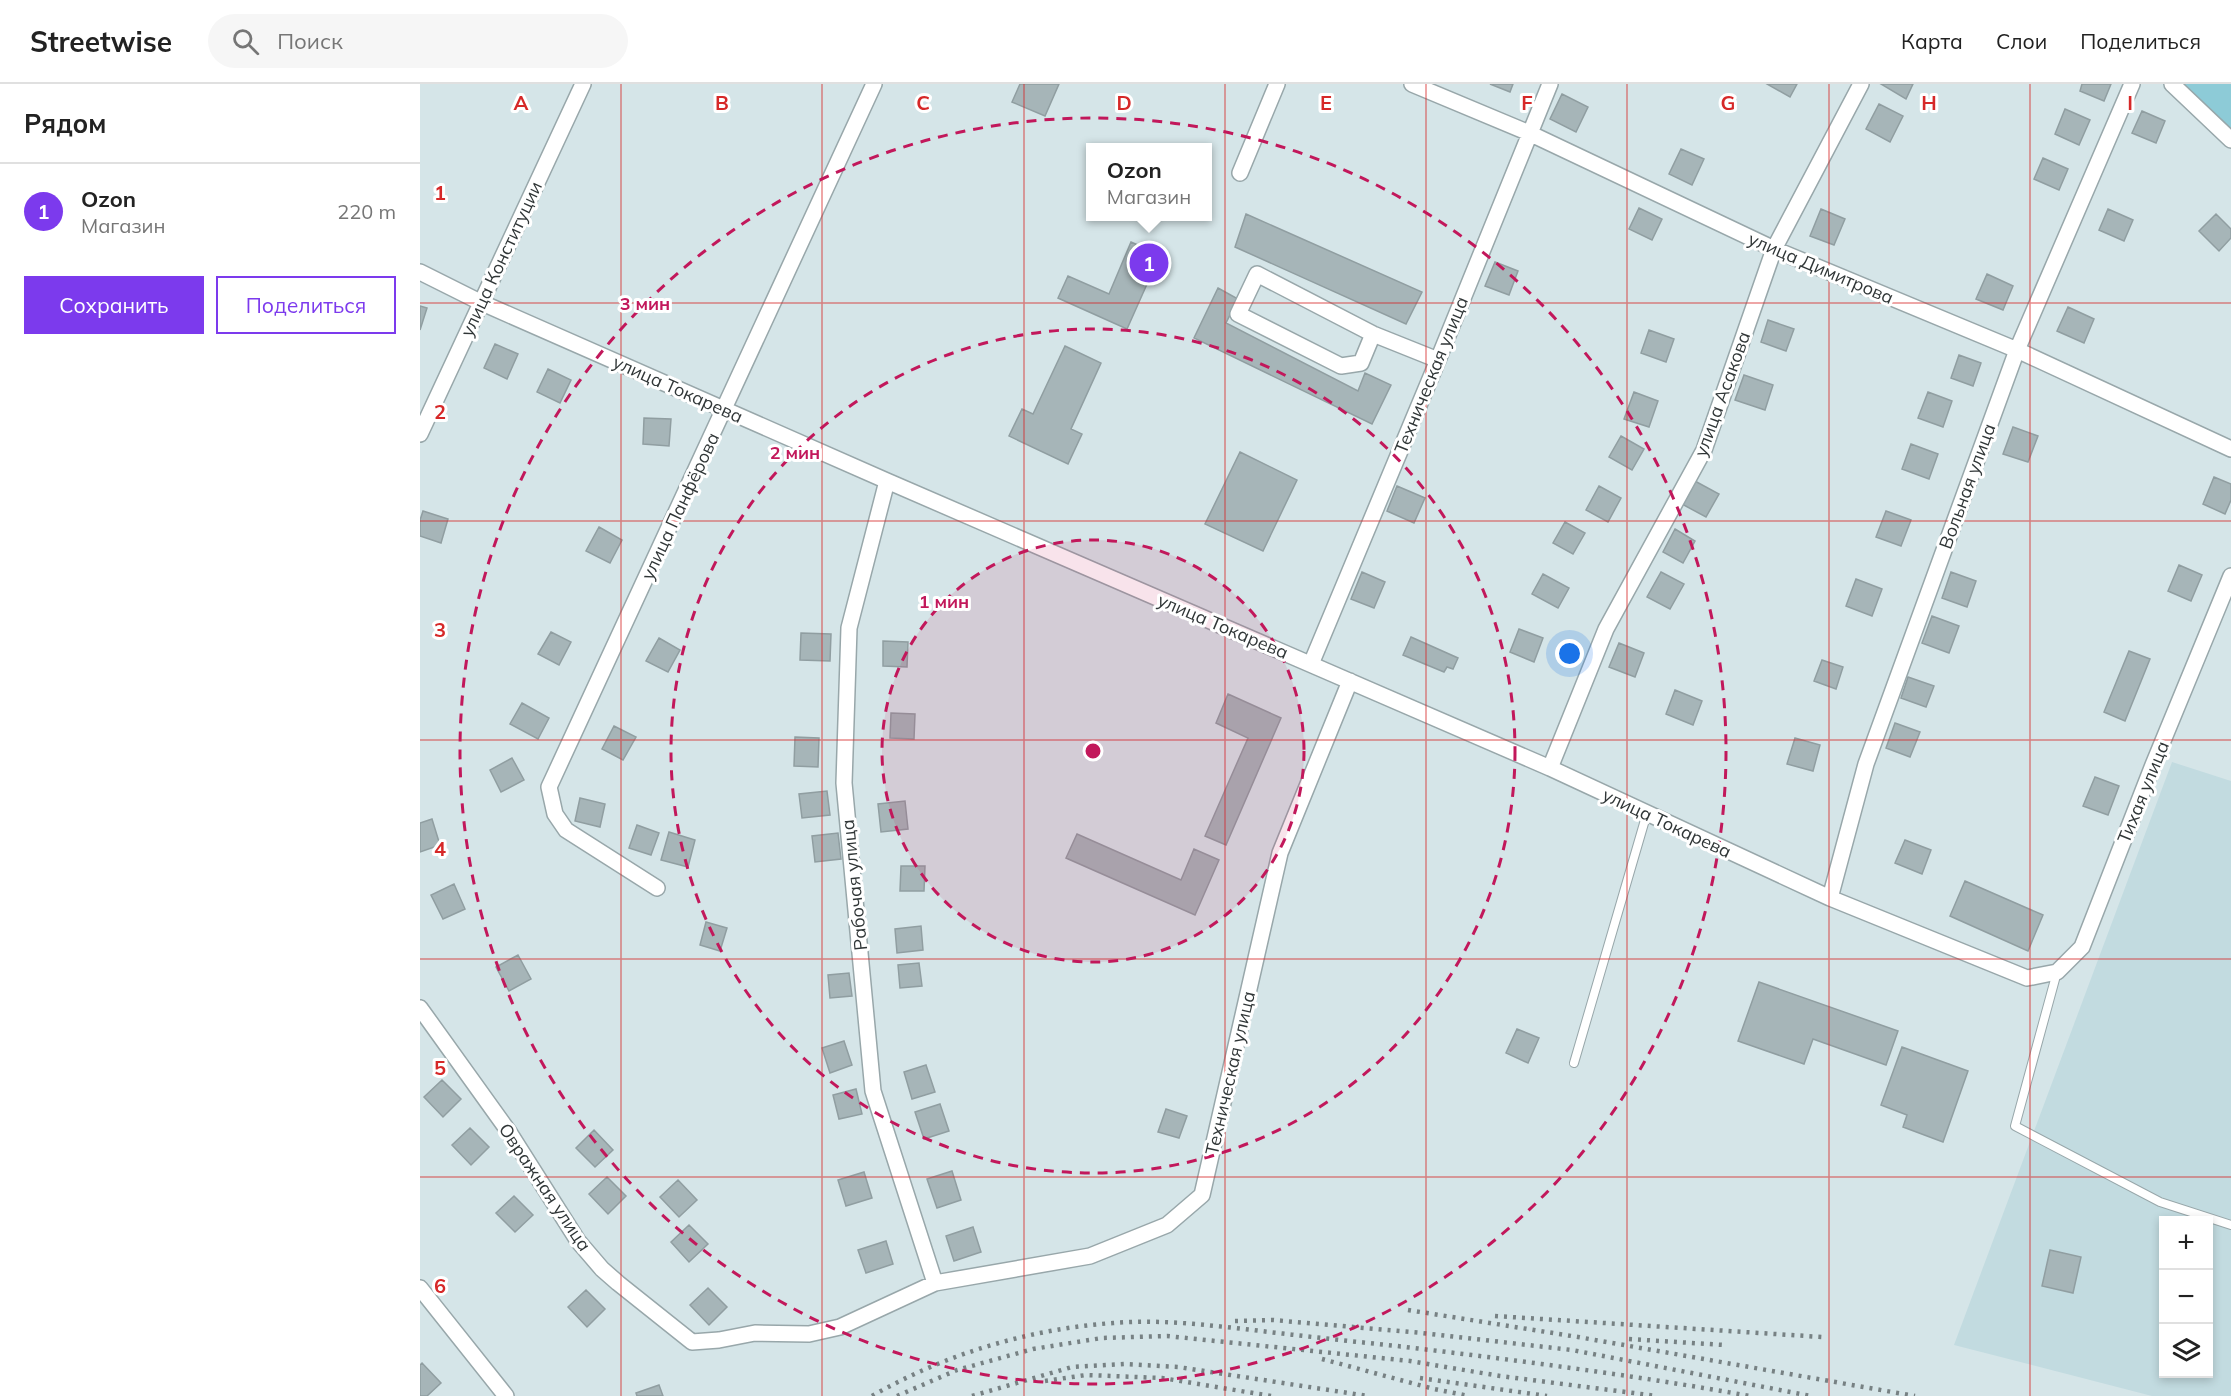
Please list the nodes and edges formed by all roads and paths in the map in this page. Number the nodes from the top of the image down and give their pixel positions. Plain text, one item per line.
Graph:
1 (583, 84) edge
2 (874, 84) edge
3 (1277, 84) edge
4 (1412, 84) edge
5 (1550, 84) edge
6 (1861, 84) edge
7 (2132, 84) edge
8 (2172, 84) edge
9 (1529, 133) junction
10 (2231, 140) edge
11 (1240, 173) dead end
12 (1774, 249) junction
13 (420, 272) edge
14 (480, 302) junction
15 (1373, 334) junction
16 (2016, 350) junction
17 (1438, 360) junction
18 (725, 410) junction
19 (420, 434) edge
20 (2231, 449) edge
21 (887, 482) junction
22 (2231, 576) edge
23 (1311, 664) junction
24 (1350, 681) junction
25 (1550, 768) junction
26 (1647, 813) junction
27 (657, 888) dead end
28 (1830, 898) junction
29 (2057, 972) junction
30 (420, 1008) edge
31 (1574, 1063) dead end
32 (2231, 1225) edge
33 (935, 1283) junction
34 (420, 1288) edge
35 (506, 1396) edge

1 - 14 street, улица Конституции
2 - 18 street, улица Панфёрова
3 - 11 street
4 - 9 street, улица Димитрова
5 - 9 street, Техническая улица
6 - 12 street, улица Асакова
7 - 16 street, Вольная улица
8 - 10 street
9 - 12 street, улица Димитрова
9 - 17 street, Техническая улица
12 - 16 street, улица Димитрова
12 - 25 street, улица Асакова
13 - 14 street, улица Токарева
14 - 18 street, улица Токарева
14 - 19 street, улица Конституции
15 - 15 street
15 - 17 street
16 - 20 street, улица Димитрова
16 - 28 street, Вольная улица
17 - 23 street, Техническая улица
18 - 21 street, улица Токарева
18 - 27 street, улица Панфёрова
21 - 23 street, улица Токарева
21 - 33 street, Рабочая улица
22 - 29 street, Тихая улица
23 - 24 street, улица Токарева
24 - 25 street, улица Токарева
24 - 33 street, Техническая улица
25 - 26 street, улица Токарева
26 - 28 street, улица Токарева
26 - 31 lane
28 - 29 street, улица Токарева
29 - 32 lane
30 - 33 street, Овражная улица
34 - 35 street

